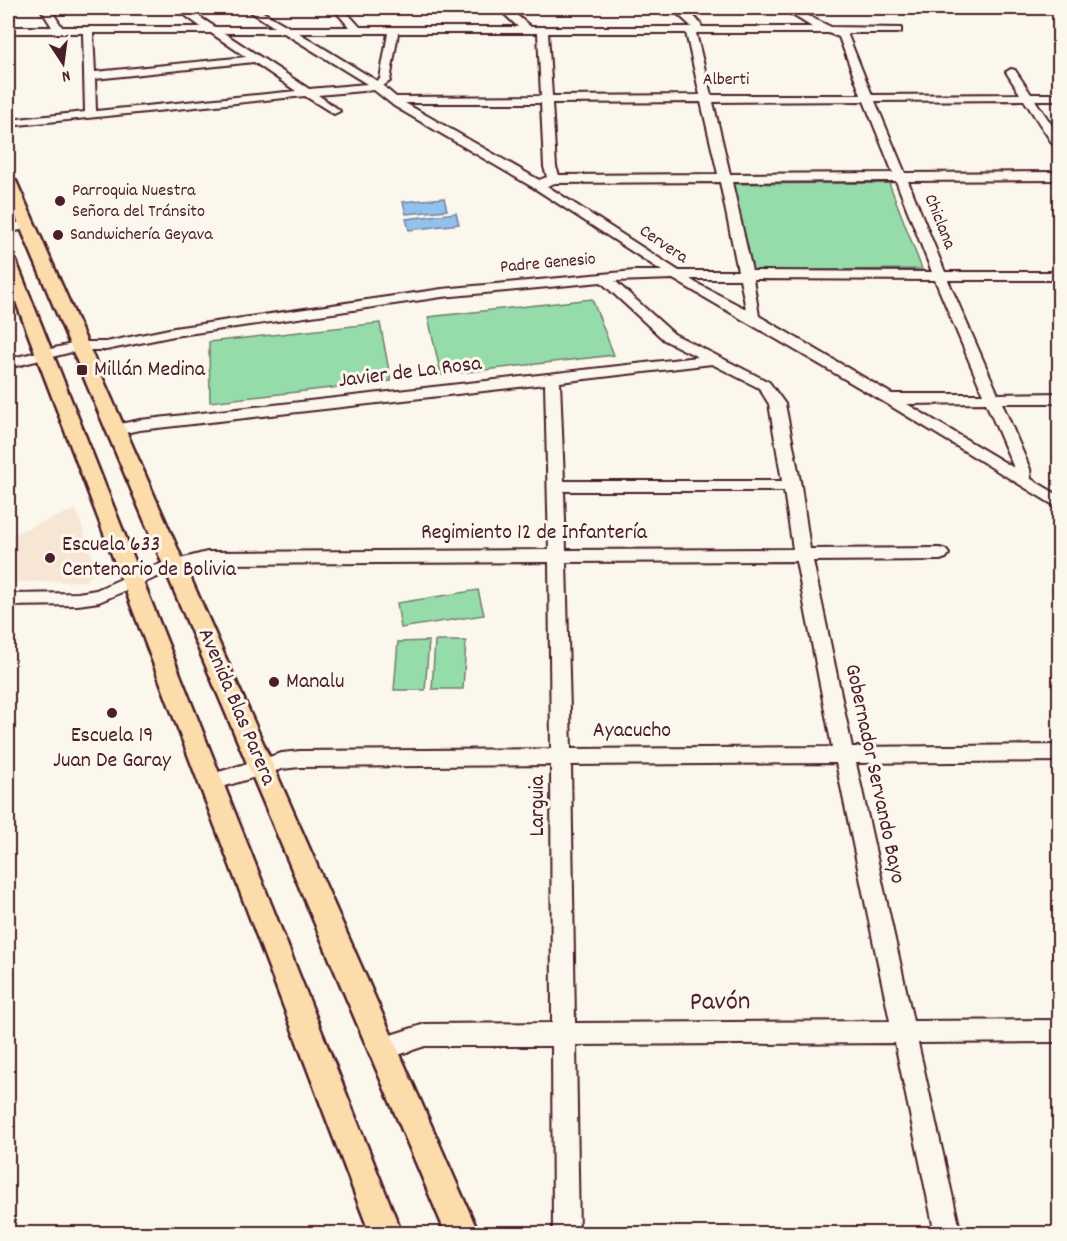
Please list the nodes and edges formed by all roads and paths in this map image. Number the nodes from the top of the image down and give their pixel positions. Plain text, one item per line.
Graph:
1 (45, 8) edge
2 (180, 8) edge
3 (250, 8) edge
4 (338, 8) edge
5 (503, 8) edge
6 (676, 8) edge
7 (786, 8) edge
8 (8, 30) edge
9 (59, 30) junction
10 (88, 30) junction
11 (528, 30) junction
12 (543, 30) junction
13 (695, 30) junction
14 (831, 30) junction
15 (897, 30) dead end
16 (216, 31) junction
17 (286, 31) junction
18 (356, 31) junction
19 (393, 31) junction
20 (257, 59) junction
21 (1011, 72) dead end
22 (89, 76) junction
23 (376, 86) junction
24 (306, 93) junction
25 (1028, 96) junction
26 (868, 97) junction
27 (1059, 97) edge
28 (547, 98) junction
29 (707, 98) junction
30 (393, 100) junction
31 (334, 111) dead end
32 (91, 116) junction
33 (8, 123) edge
34 (1059, 147) edge
35 (552, 173) junction
36 (523, 176) junction
37 (1059, 176) edge
38 (900, 178) junction
39 (725, 179) junction
40 (8, 181) edge
41 (538, 185) junction
42 (27, 224) junction
43 (8, 229) edge
44 (8, 261) edge
45 (746, 276) junction
46 (940, 276) junction
47 (1059, 276) edge
48 (678, 277) junction
49 (604, 278) junction
50 (752, 318) junction
51 (80, 346) junction
52 (44, 353) junction
53 (711, 360) junction
54 (8, 364) edge
55 (552, 378) junction
56 (993, 398) junction
57 (1059, 398) edge
58 (889, 399) junction
59 (114, 430) junction
60 (1023, 482) junction
61 (556, 486) junction
62 (793, 486) junction
63 (1059, 504) edge
64 (940, 554) dead end
65 (558, 555) junction
66 (803, 555) junction
67 (174, 566) junction
68 (132, 582) junction
69 (8, 600) edge
70 (1059, 753) edge
71 (844, 755) junction
72 (562, 756) junction
73 (261, 766) junction
74 (209, 783) junction
75 (905, 1031) junction
76 (1059, 1031) edge
77 (563, 1035) junction
78 (383, 1048) junction
79 (386, 1233) edge
80 (463, 1233) edge
81 (566, 1233) edge
82 (948, 1233) edge

1 - 9 street
2 - 16 street
3 - 17 street, Cervera
4 - 18 street
5 - 11 street
6 - 13 street
7 - 14 street, Chiclana
8 - 9 street
9 - 10 street
10 - 16 street
10 - 22 street
11 - 12 street
11 - 19 street
12 - 13 street
12 - 28 street
13 - 14 street
13 - 29 street
14 - 15 street
14 - 26 street, Chiclana
16 - 17 street
16 - 20 street
17 - 18 street
17 - 23 street, Cervera
18 - 19 street
19 - 23 street
20 - 22 street
20 - 24 street
21 - 25 street
22 - 32 street
23 - 24 street
23 - 30 street, Cervera
24 - 31 street
24 - 32 street
25 - 26 street, Alberti
25 - 27 street, Alberti
25 - 34 street
26 - 29 street, Alberti
26 - 38 street, Chiclana
28 - 29 street, Alberti
28 - 30 street, Alberti
28 - 35 street
29 - 39 street
30 - 36 street, Cervera
32 - 33 street
35 - 36 street
35 - 39 street
35 - 41 street
36 - 41 street, Cervera
37 - 38 street
38 - 39 street
38 - 46 street, Chiclana
39 - 45 street
40 - 42 main road, Avenida Blas Parera
41 - 48 street, Cervera
42 - 43 street
42 - 51 main road, Avenida Blas Parera
44 - 52 main road
45 - 46 street, Padre Genesio
45 - 48 street, Padre Genesio
45 - 50 street
46 - 47 street, Padre Genesio
46 - 56 street, Chiclana
48 - 49 street, Padre Genesio
48 - 50 street, Cervera
49 - 51 street, Padre Genesio
49 - 53 street, Gobernador Servando Bayo
50 - 58 street, Cervera
51 - 52 street, Padre Genesio
51 - 59 main road, Avenida Blas Parera
52 - 54 street, Padre Genesio
52 - 68 main road
53 - 55 street, Javier de La Rosa
53 - 62 street, Gobernador Servando Bayo
55 - 59 street, Javier de La Rosa
55 - 61 street, Larguia
56 - 57 street
56 - 58 street
56 - 60 street, Chiclana
58 - 60 street, Cervera
59 - 67 main road, Avenida Blas Parera
60 - 63 street, Cervera
61 - 62 street
61 - 65 street, Larguia
62 - 66 street, Gobernador Servando Bayo
64 - 66 street, Regimiento 12 de Infantería
65 - 66 street, Regimiento 12 de Infantería
65 - 67 street, Regimiento 12 de Infantería
65 - 72 street, Larguia
66 - 71 street, Gobernador Servando Bayo
67 - 68 street, Regimiento 12 de Infantería
67 - 73 main road, Avenida Blas Parera
68 - 69 street, Regimiento 12 de Infantería
68 - 74 main road
70 - 71 street, Ayacucho
71 - 72 street, Ayacucho
71 - 75 street, Gobernador Servando Bayo
72 - 73 street, Ayacucho
72 - 77 street, Larguia
73 - 74 street, Ayacucho
73 - 78 main road, Avenida Blas Parera
74 - 79 main road
75 - 76 street, Pavón
75 - 77 street, Pavón
75 - 82 street, Gobernador Servando Bayo
77 - 78 street, Pavón
77 - 81 street, Larguia
78 - 80 main road, Avenida Blas Parera

